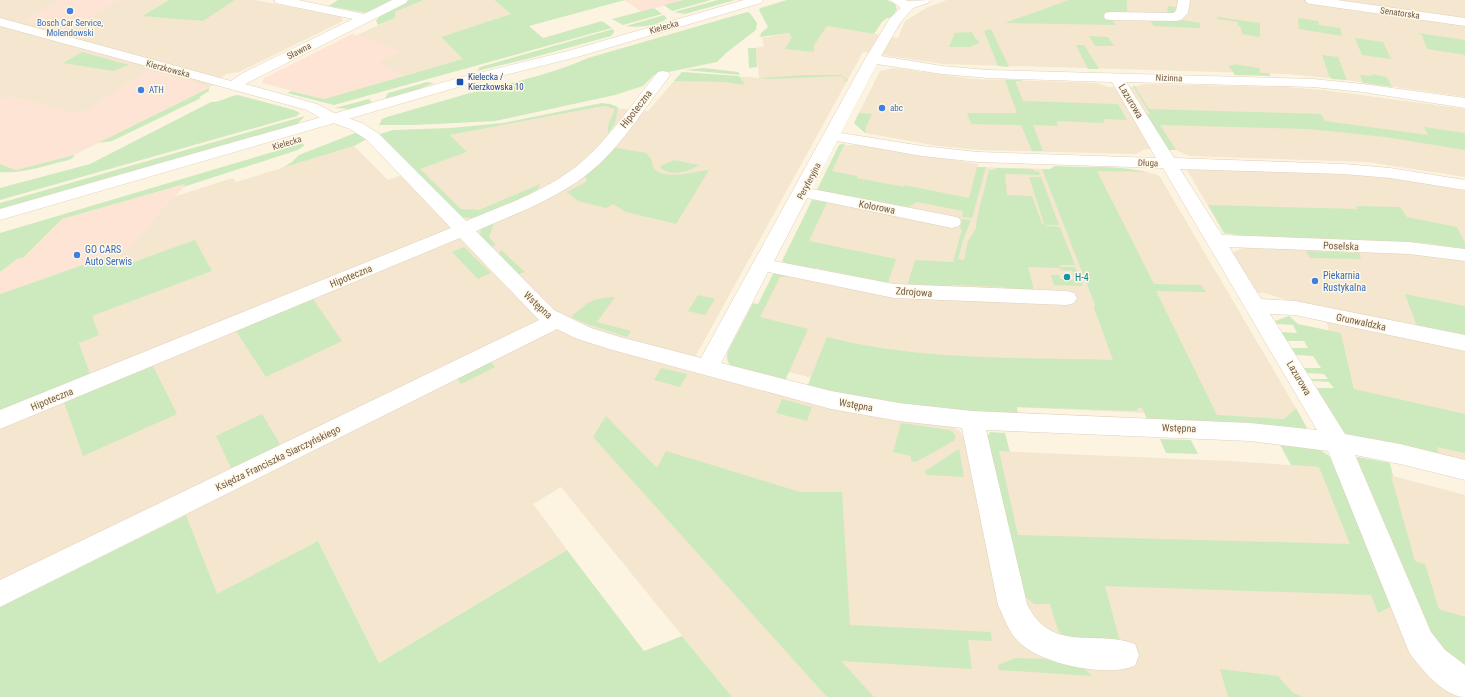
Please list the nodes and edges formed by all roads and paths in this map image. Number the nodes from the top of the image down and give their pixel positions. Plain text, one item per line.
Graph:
1 (285, 0) edge
2 (402, 0) edge
3 (757, 0) edge
4 (924, 0) edge
5 (1184, 0) edge
6 (1311, 0) edge
7 (901, 3) edge
8 (1110, 16) dead end
9 (366, 18) junction
10 (0, 22) edge
11 (1465, 22) edge
12 (872, 59) junction
13 (663, 75) dead end
14 (1116, 77) junction
15 (233, 86) junction
16 (1465, 103) edge
17 (343, 121) junction
18 (832, 136) junction
19 (1168, 164) junction
20 (1465, 185) edge
21 (802, 192) junction
22 (0, 215) edge
23 (952, 222) dead end
24 (0, 227) edge
25 (462, 229) junction
26 (1216, 241) junction
27 (1465, 255) edge
28 (763, 264) junction
29 (1067, 298) dead end
30 (1256, 306) junction
31 (555, 320) junction
32 (1465, 344) edge
33 (707, 368) junction
34 (0, 420) edge
35 (972, 420) junction
36 (1337, 442) junction
37 (1465, 470) edge
38 (0, 594) edge
39 (1124, 655) dead end
40 (1465, 683) edge

1 - 9 street
2 - 9 street, Sławna
3 - 17 street, Kielecka
4 - 7 street
5 - 8 street
6 - 11 street, Senatorska
7 - 12 street, Peryferyjna
9 - 15 street, Sławna
10 - 15 street, Kierzkowska
12 - 14 street, Nizinna
12 - 18 street, Peryferyjna
13 - 25 street, Hipoteczna
14 - 16 street, Nizinna
14 - 19 street, Lazurowa
15 - 17 street, Kierzkowska
17 - 22 street, Kielecka
17 - 24 street, Kielecka
17 - 25 street, Wstępna
18 - 19 street, Długa
18 - 21 street, Peryferyjna
19 - 20 street, Długa
19 - 26 street, Lazurowa
21 - 23 street, Kolorowa
21 - 28 street, Peryferyjna
25 - 31 street, Wstępna
25 - 34 street, Hipoteczna
26 - 27 street, Poselska
26 - 30 street, Lazurowa
28 - 29 street, Zdrojowa
28 - 33 street, Peryferyjna
30 - 32 street, Grunwaldzka
30 - 36 street, Lazurowa
31 - 33 street, Wstępna
31 - 38 street, Księdza Franciszka Siarczyńskiego
33 - 35 street, Wstępna
35 - 36 street, Wstępna
35 - 39 street
36 - 37 street, Wstępna
36 - 40 street, Lazurowa

